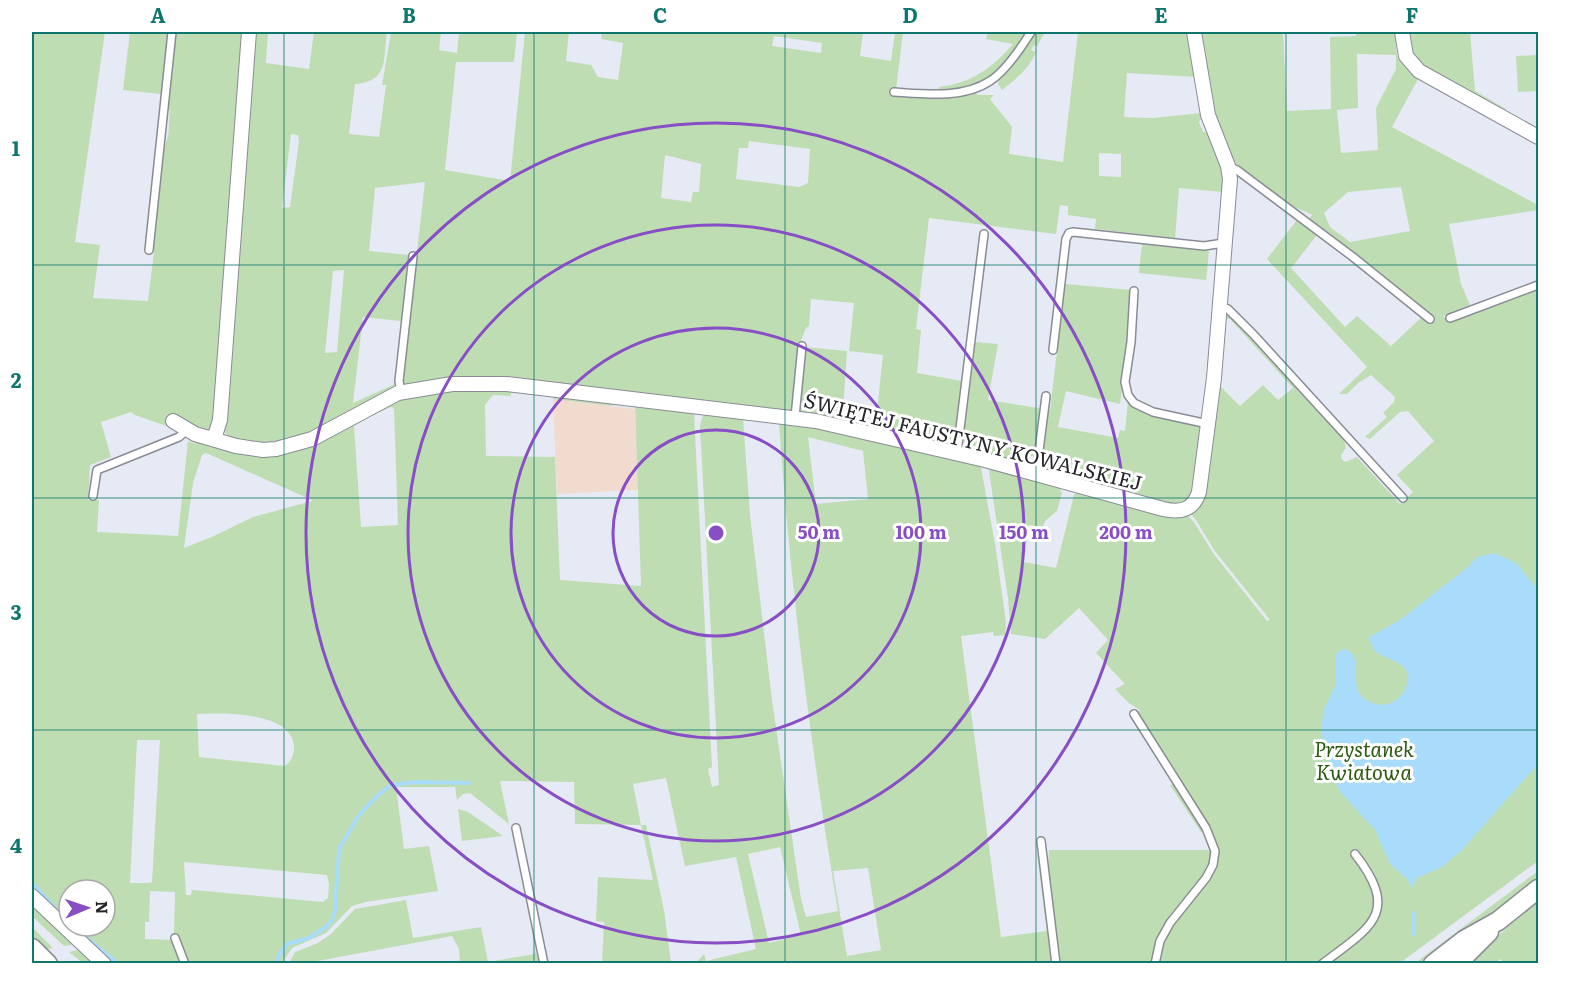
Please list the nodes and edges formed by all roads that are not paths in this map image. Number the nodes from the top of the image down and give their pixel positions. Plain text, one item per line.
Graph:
1 (172, 32) edge
2 (249, 32) edge
3 (1031, 32) edge
4 (1194, 32) edge
5 (1402, 32) edge
6 (894, 92) dead end
7 (1539, 137) edge
8 (1228, 166) junction
9 (984, 234) dead end
10 (1224, 243) junction
11 (149, 250) dead end
12 (412, 256) dead end
13 (1539, 285) edge
14 (1134, 291) dead end
15 (1219, 305) junction
16 (1450, 318) dead end
17 (1430, 320) dead end
18 (802, 346) dead end
19 (1053, 350) dead end
20 (401, 392) junction
21 (1046, 396) dead end
22 (795, 417) junction
23 (173, 421) dead end
24 (1208, 424) junction
25 (187, 430) junction
26 (214, 439) junction
27 (957, 453) junction
28 (1036, 474) junction
29 (93, 496) dead end
30 (1403, 498) dead end
31 (1134, 714) dead end
32 (516, 828) dead end
33 (1041, 841) dead end
34 (1355, 854) dead end
35 (1539, 889) edge
36 (32, 896) edge
37 (1498, 921) junction
38 (175, 938) dead end
39 (32, 948) edge
40 (48, 963) edge
41 (104, 963) edge
42 (185, 963) edge
43 (544, 963) edge
44 (1056, 963) edge
45 (1155, 963) edge
46 (1322, 963) edge
47 (1433, 963) edge
48 (1457, 963) edge

1 - 11 lane
2 - 26 street
3 - 6 lane
4 - 8 street, ŚWIĘTEJ FAUSTYNY KOWALSKIEJ
5 - 7 street
8 - 10 street, ŚWIĘTEJ FAUSTYNY KOWALSKIEJ
8 - 17 lane
9 - 27 lane
10 - 15 street, ŚWIĘTEJ FAUSTYNY KOWALSKIEJ
10 - 19 lane
12 - 20 lane
13 - 16 lane
14 - 24 lane
15 - 24 street, ŚWIĘTEJ FAUSTYNY KOWALSKIEJ
15 - 30 lane
18 - 22 lane
20 - 22 street, ŚWIĘTEJ FAUSTYNY KOWALSKIEJ
20 - 26 street, ŚWIĘTEJ FAUSTYNY KOWALSKIEJ
21 - 28 lane
22 - 27 street, ŚWIĘTEJ FAUSTYNY KOWALSKIEJ
23 - 25 street, ŚWIĘTEJ FAUSTYNY KOWALSKIEJ
24 - 28 street, ŚWIĘTEJ FAUSTYNY KOWALSKIEJ
25 - 26 street, ŚWIĘTEJ FAUSTYNY KOWALSKIEJ
25 - 29 lane
27 - 28 street, ŚWIĘTEJ FAUSTYNY KOWALSKIEJ
31 - 45 lane
32 - 43 lane
33 - 44 lane
34 - 46 lane
35 - 37 main road
36 - 41 street
37 - 47 main road
37 - 48 main road
38 - 42 lane
39 - 40 main road

